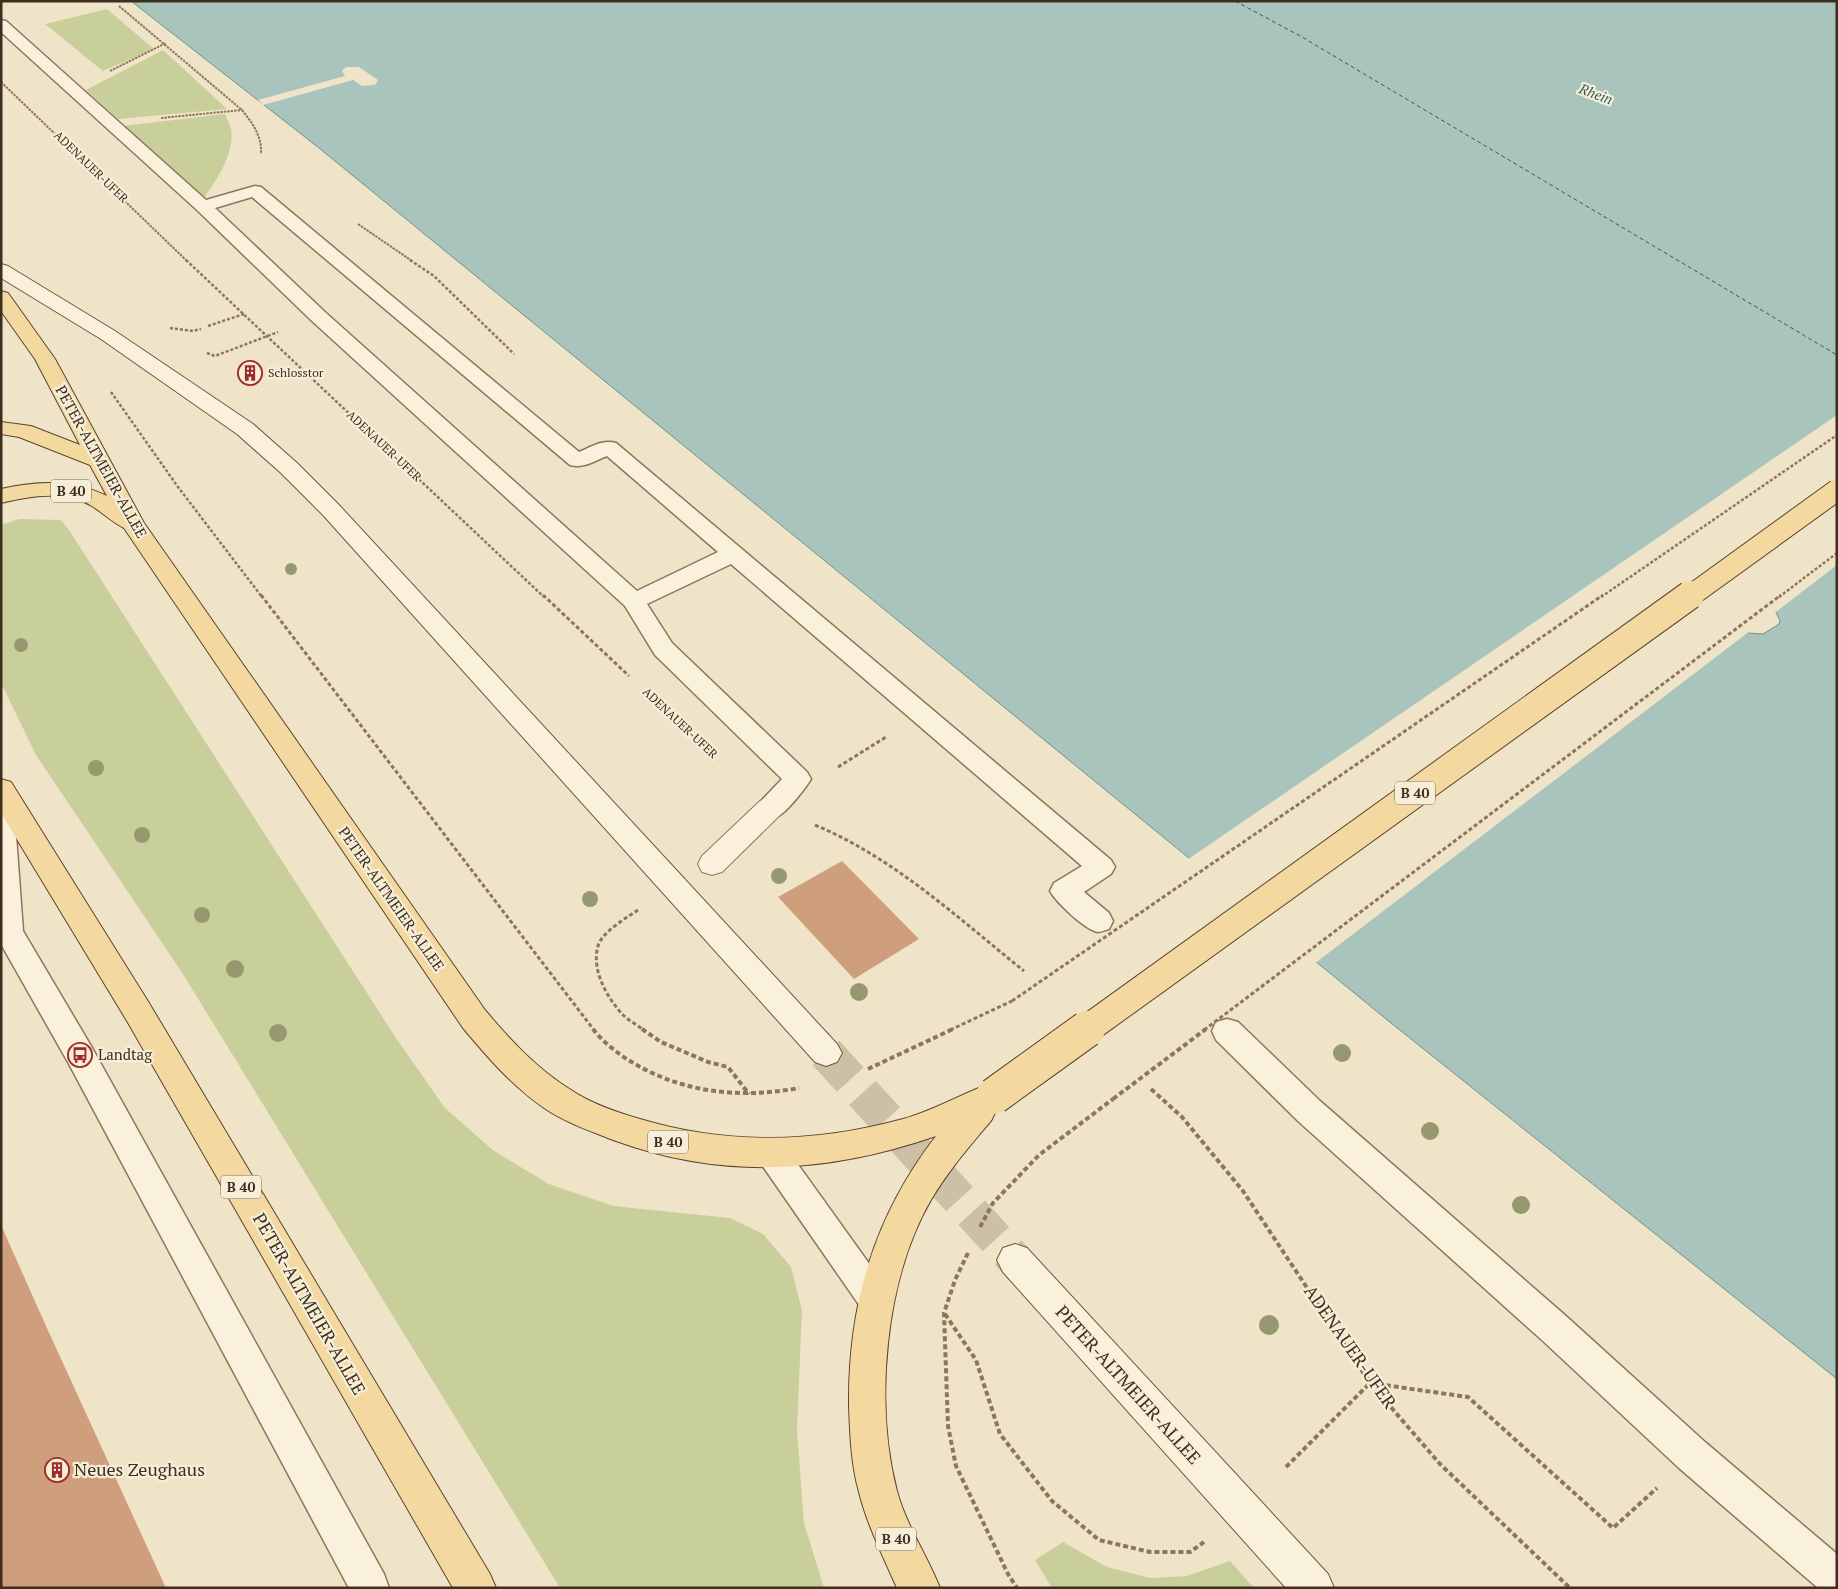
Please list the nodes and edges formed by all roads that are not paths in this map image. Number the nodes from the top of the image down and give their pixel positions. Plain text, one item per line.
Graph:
1 (1, 24) edge
2 (203, 206) junction
3 (1, 270) edge
4 (1, 297) edge
5 (1, 428) edge
6 (57, 443) junction
7 (1, 448) edge
8 (98, 460) junction
9 (1837, 490) edge
10 (1, 496) edge
11 (133, 524) junction
12 (735, 553) junction
13 (634, 601) junction
14 (1, 789) edge
15 (1, 808) edge
16 (770, 808) joint
17 (712, 864) dead end
18 (1099, 920) dead end
19 (1227, 1031) dead end
20 (826, 1053) tunnel mouth
21 (994, 1096) junction
22 (774, 1154) junction
23 (1015, 1260) tunnel mouth
24 (876, 1301) junction
25 (1837, 1579) edge
26 (370, 1588) edge
27 (476, 1588) edge
28 (920, 1588) edge
29 (1314, 1588) edge

1 - 2 lane
2 - 12 lane
2 - 13 lane
3 - 20 main road
4 - 8 main road, PETER-ALTMEIER-ALLEE / B 40
5 - 6 main road
6 - 7 main road
6 - 8 main road
8 - 11 main road, PETER-ALTMEIER-ALLEE / B 40
9 - 21 main road, B 40, bridge
10 - 11 main road, B 40
11 - 22 main road, PETER-ALTMEIER-ALLEE / B 40
12 - 13 lane
12 - 18 lane
13 - 16 lane
14 - 27 main road, PETER-ALTMEIER-ALLEE / B 40
15 - 26 lane
16 - 17 main road
19 - 25 lane
21 - 22 main road, PETER-ALTMEIER-ALLEE / B 40
21 - 24 main road, B 40
22 - 24 lane
23 - 29 main road, PETER-ALTMEIER-ALLEE
24 - 28 main road, B 40

